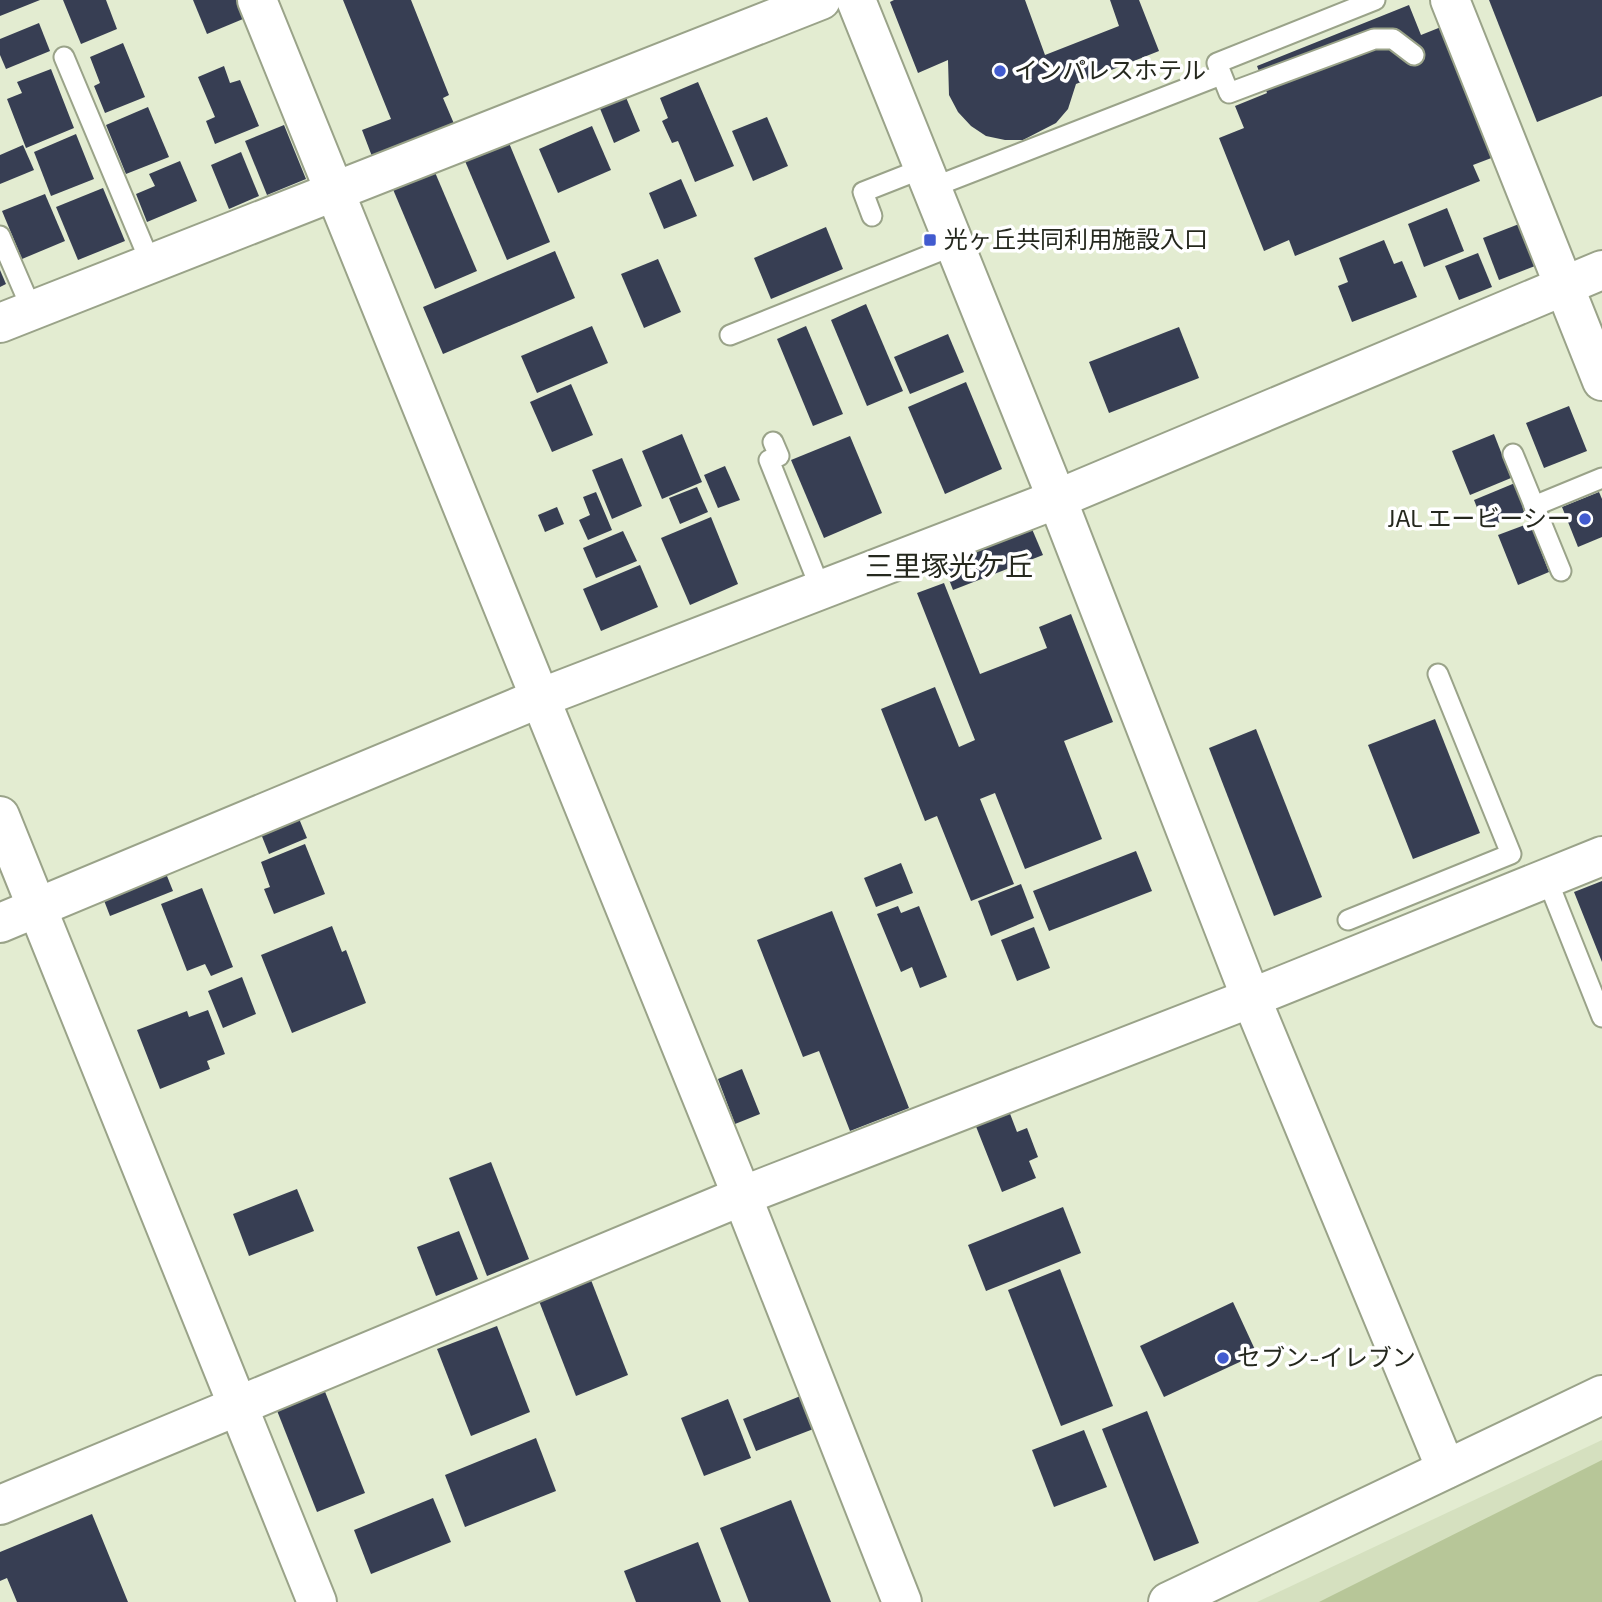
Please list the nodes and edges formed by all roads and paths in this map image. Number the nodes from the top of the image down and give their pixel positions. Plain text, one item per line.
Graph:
1 (257, 0) edge
2 (821, 0) edge
3 (856, 0) edge
4 (1374, 0) edge
5 (1450, 0) edge
6 (1414, 55) dead end
7 (64, 57) dead end
8 (1221, 75) junction
9 (928, 178) junction
10 (334, 191) junction
11 (872, 216) dead end
12 (0, 236) edge
13 (955, 246) junction
14 (151, 264) junction
15 (1602, 270) edge
16 (1563, 286) junction
17 (16, 316) edge
18 (730, 335) dead end
19 (1602, 381) edge
20 (773, 442) dead end
21 (1513, 454) dead end
22 (1602, 478) edge
23 (1057, 499) junction
24 (1534, 506) junction
25 (1561, 571) dead end
26 (821, 590) junction
27 (1438, 674) dead end
28 (540, 698) junction
29 (0, 816) edge
30 (1602, 856) edge
31 (1547, 878) junction
32 (37, 908) junction
33 (1348, 920) dead end
34 (0, 923) edge
35 (1251, 998) junction
36 (1602, 1017) edge
37 (742, 1196) junction
38 (1602, 1395) edge
39 (240, 1408) junction
40 (1446, 1469) junction
41 (0, 1505) edge
42 (317, 1602) edge
43 (902, 1602) edge
44 (1168, 1602) edge

1 - 10 street
2 - 10 street
3 - 9 street
4 - 8 lane
5 - 16 street
6 - 8 lane
7 - 14 lane
8 - 9 lane
9 - 11 lane
9 - 13 street
10 - 14 street
10 - 28 street
12 - 17 lane
13 - 18 lane
13 - 23 street
14 - 17 street
15 - 16 street
16 - 19 street
16 - 23 street
20 - 26 lane
21 - 24 lane
22 - 24 lane
23 - 26 street
23 - 35 street
24 - 25 lane
26 - 28 street
27 - 33 lane
28 - 32 street
28 - 37 street
29 - 32 street
30 - 31 street
31 - 35 street
31 - 36 lane
32 - 34 street
32 - 39 street
35 - 37 street
35 - 40 street
37 - 39 street
37 - 43 street
38 - 40 street
39 - 41 street
39 - 42 street
40 - 44 street

